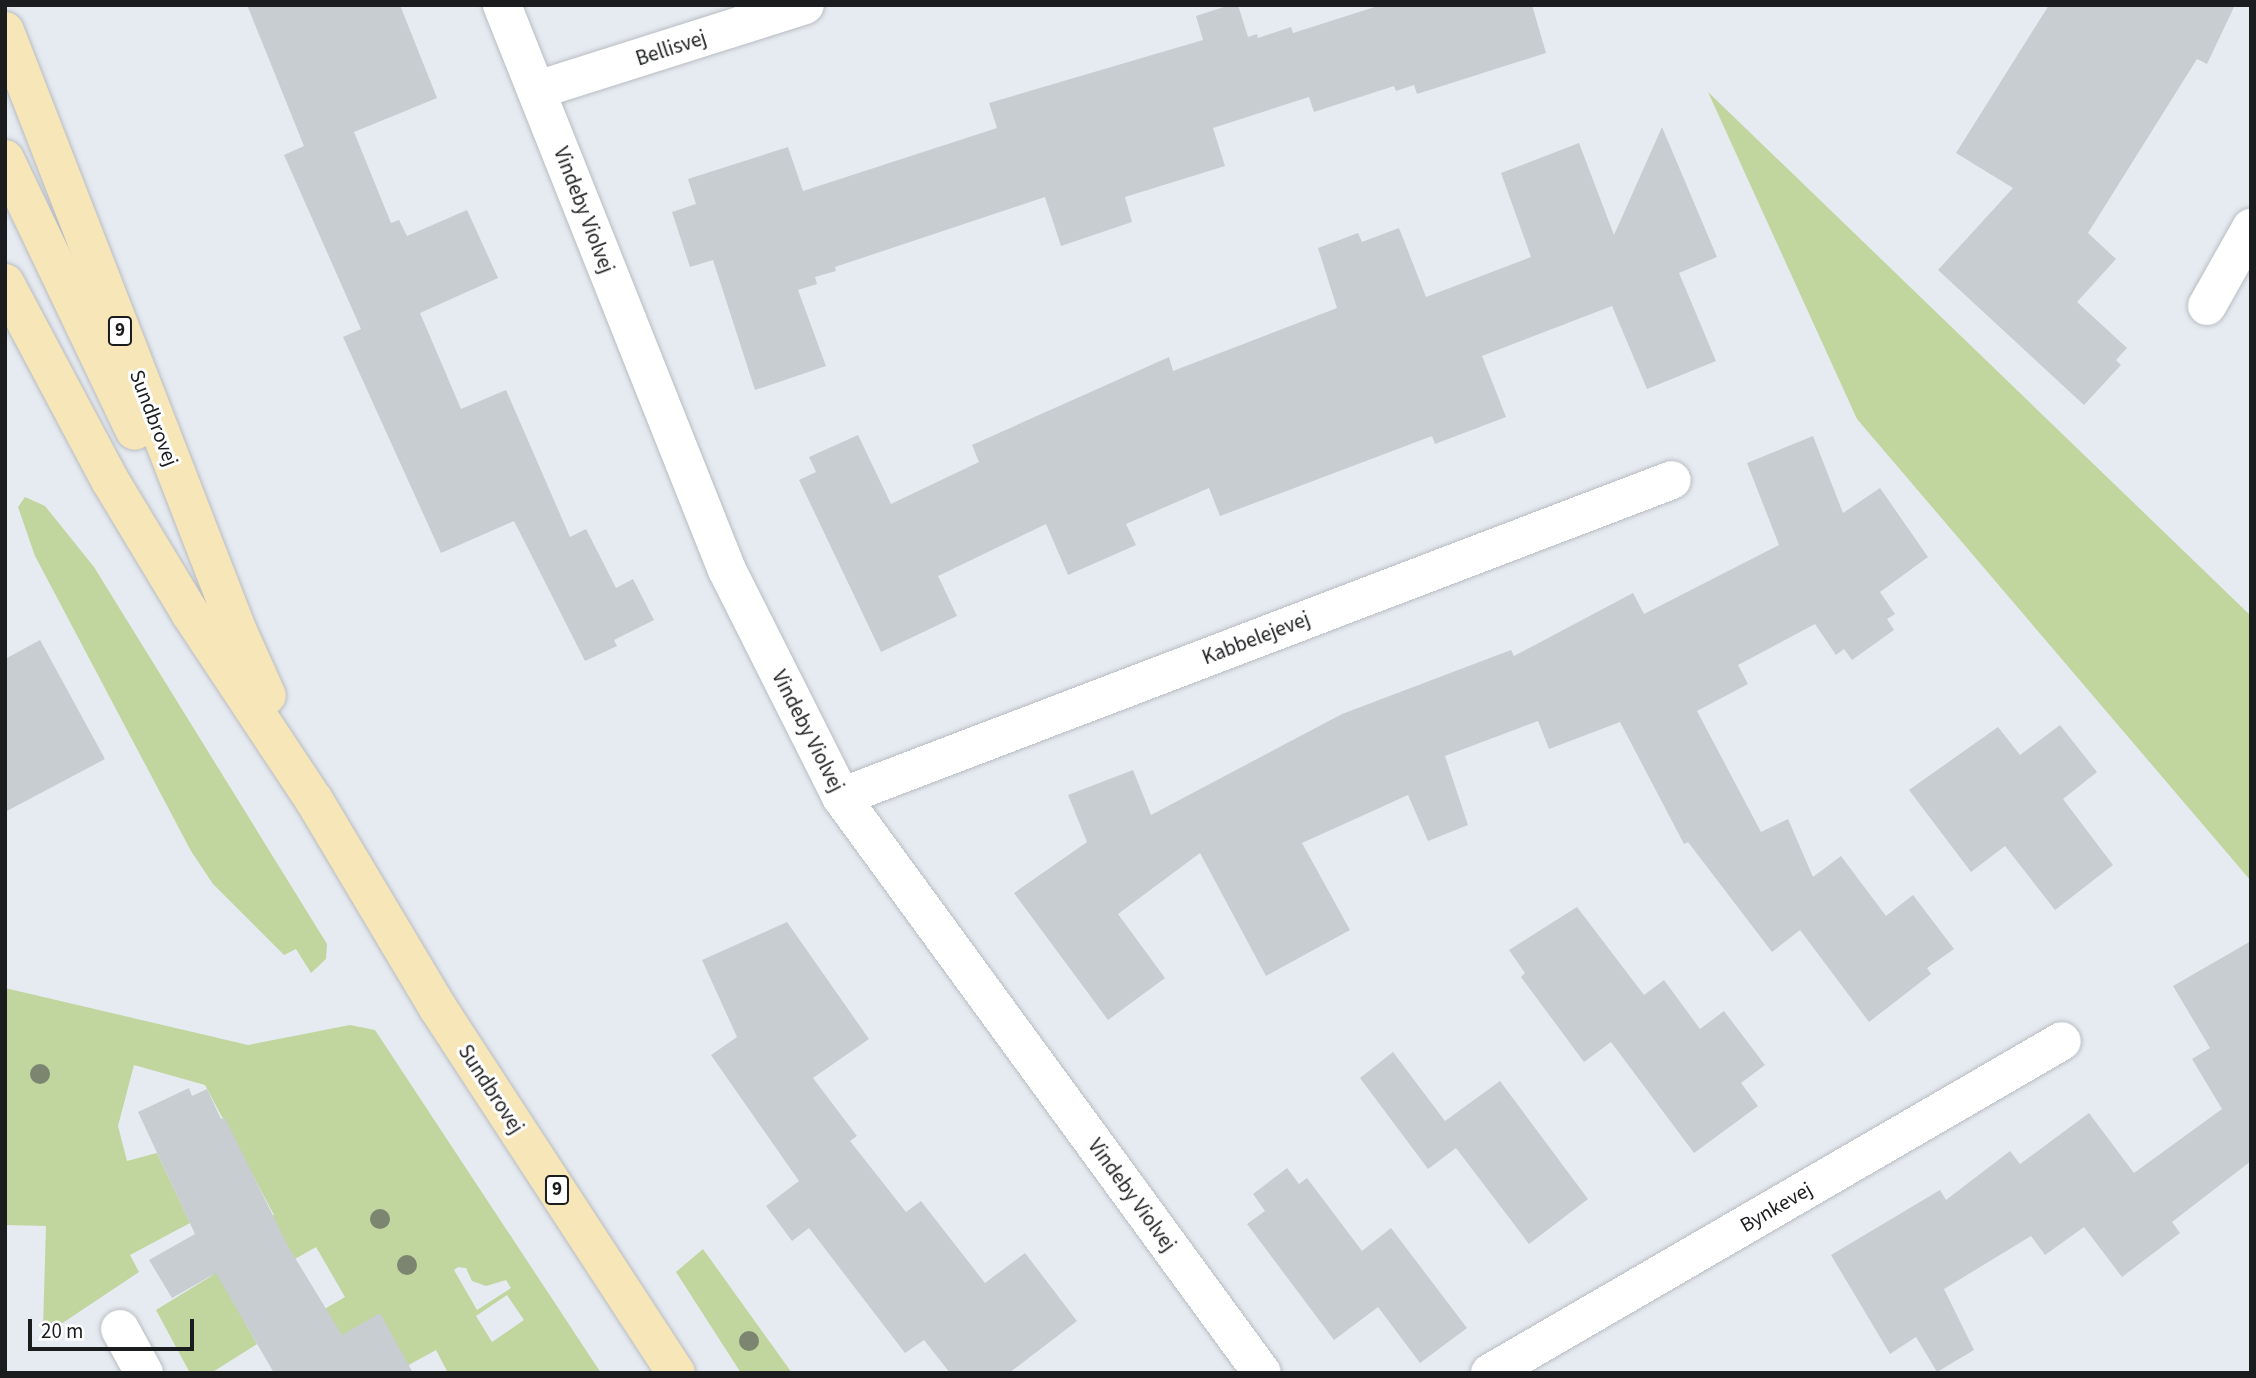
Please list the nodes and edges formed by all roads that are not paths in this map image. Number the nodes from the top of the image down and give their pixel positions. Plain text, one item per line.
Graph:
1 (502, 5) edge
2 (805, 5) edge
3 (5, 31) edge
4 (537, 90) junction
5 (5, 159) edge
6 (2251, 228) edge
7 (5, 283) edge
8 (2207, 306) dead end
9 (1672, 480) dead end
10 (237, 629) junction
11 (841, 797) junction
12 (314, 800) junction
13 (2062, 1041) dead end
14 (120, 1329) dead end
15 (144, 1373) edge
16 (676, 1373) edge
17 (1262, 1373) edge
18 (1490, 1373) edge

1 - 4 street, Vindeby Violvej
2 - 4 street, Bellisvej
3 - 10 main road, Sundbrovej / 9
4 - 11 street, Vindeby Violvej
5 - 10 main road
6 - 8 street
7 - 12 main road, Sundbrovej / 9
9 - 11 street, Kabbelejevej
10 - 12 main road, Sundbrovej / 9
11 - 17 street, Vindeby Violvej
12 - 16 main road, Sundbrovej / 9
13 - 18 street, Bynkevej
14 - 15 street

